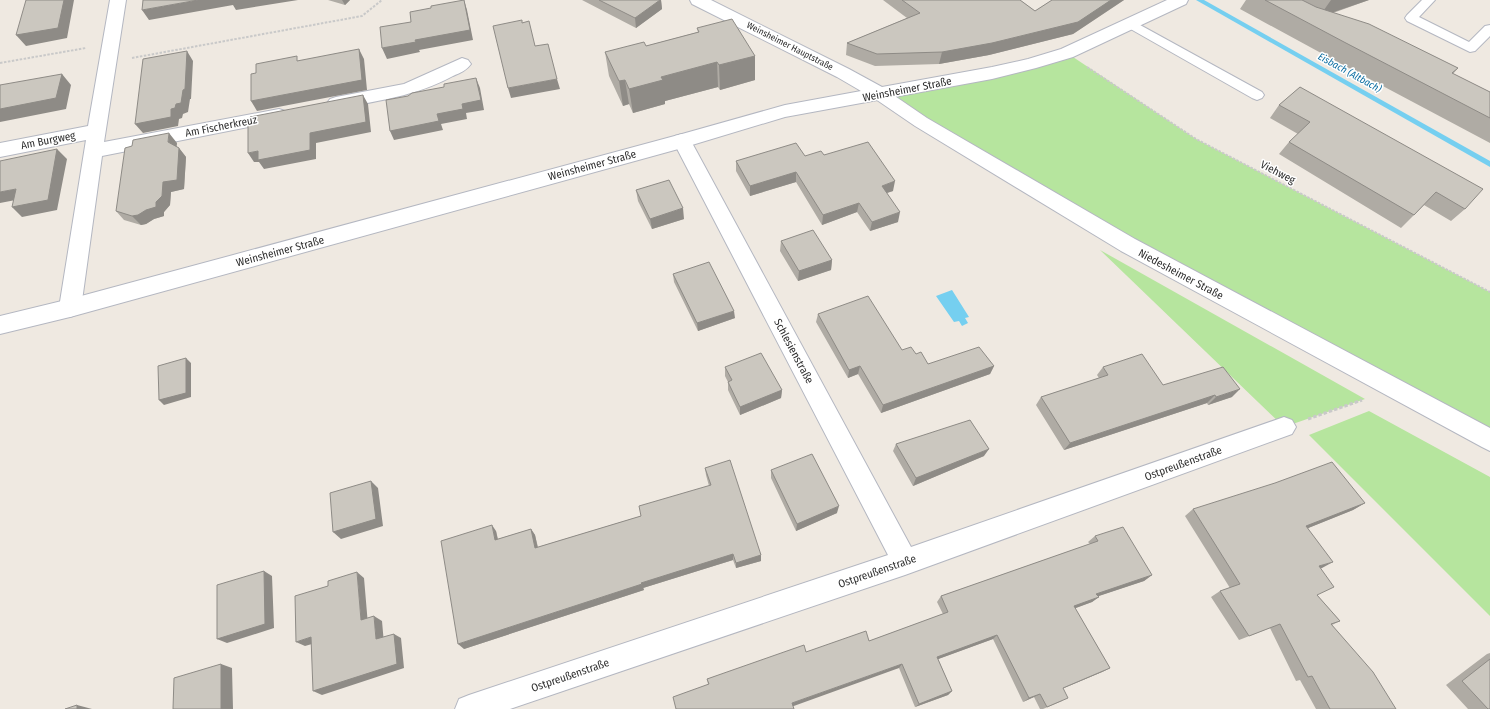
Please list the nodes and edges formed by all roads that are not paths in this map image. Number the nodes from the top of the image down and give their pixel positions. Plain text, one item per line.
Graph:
1 (118, 0) edge
2 (698, 0) edge
3 (1180, 0) edge
4 (1429, 0) edge
5 (1131, 24) junction
6 (1490, 28) edge
7 (462, 64) dead end
8 (880, 94) junction
9 (1257, 95) dead end
10 (316, 107) edge
11 (293, 112) edge
12 (97, 131) junction
13 (682, 141) junction
14 (0, 150) edge
15 (94, 151) junction
16 (70, 308) junction
17 (0, 325) edge
18 (1284, 428) road end
19 (1490, 440) edge
20 (905, 562) junction
21 (469, 709) edge

1 - 12 street
2 - 8 street, Weinsheimer Hauptstraße
3 - 5 street, Weinsheimer Straße
4 - 6 lane
5 - 8 street, Weinsheimer Straße
5 - 9 lane
7 - 10 street
8 - 13 street, Weinsheimer Straße
8 - 19 street, Niedesheimer Straße
11 - 15 street, Am Fischerkreuz
12 - 14 street, Am Burgweg
12 - 15 street
13 - 16 street, Weinsheimer Straße
13 - 20 street, Schlesienstraße
15 - 16 street
16 - 17 street, Weinsheimer Straße
18 - 20 street, Ostpreußenstraße
20 - 21 street, Ostpreußenstraße

